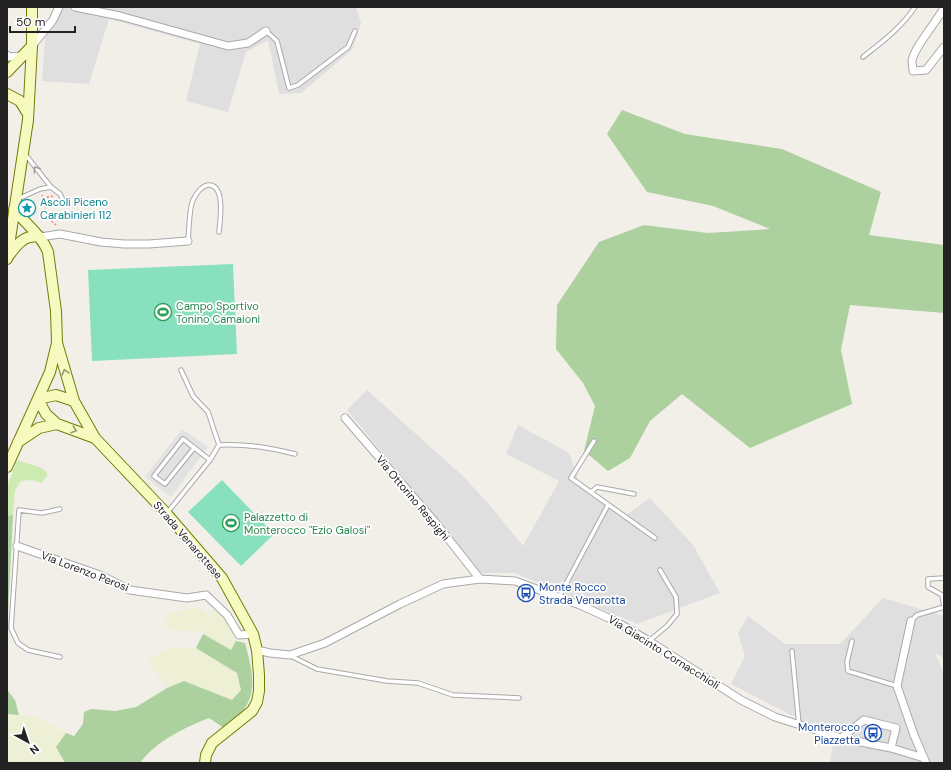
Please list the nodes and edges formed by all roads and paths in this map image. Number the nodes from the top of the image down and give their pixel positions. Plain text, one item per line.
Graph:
1 (32, 7) edge
2 (59, 7) edge
3 (75, 7) edge
4 (915, 7) edge
5 (944, 8) edge
6 (266, 31) joint
7 (355, 31) dead end
8 (32, 46) junction
9 (944, 47) edge
10 (7, 55) edge
11 (22, 56) junction
12 (863, 57) dead end
13 (7, 72) edge
14 (7, 94) edge
15 (28, 114) junction
16 (23, 151) junction
17 (51, 186) junction
18 (40, 189) junction
19 (64, 204) dead end
20 (15, 205) junction
21 (218, 232) dead end
22 (60, 234) junction
23 (40, 237) junction
24 (188, 241) joint
25 (7, 259) edge
26 (57, 342) junction
27 (181, 370) dead end
28 (38, 399) junction
29 (74, 401) junction
30 (345, 418) dead end
31 (57, 424) junction
32 (95, 438) junction
33 (18, 442) junction
34 (594, 442) dead end
35 (219, 445) junction
36 (194, 448) junction
37 (295, 454) dead end
38 (210, 460) junction
39 (7, 467) edge
40 (591, 492) junction
41 (634, 494) dead end
42 (608, 505) junction
43 (60, 509) dead end
44 (166, 513) junction
45 (654, 538) dead end
46 (17, 546) junction
47 (660, 570) dead end
48 (944, 578) edge
49 (480, 579) junction
50 (559, 597) junction
51 (911, 620) joint
52 (252, 634) junction
53 (649, 641) junction
54 (852, 641) dead end
55 (792, 650) dead end
56 (257, 653) junction
57 (290, 655) junction
58 (60, 657) dead end
59 (897, 686) junction
60 (519, 698) dead end
61 (799, 725) junction
62 (841, 738) junction
63 (891, 748) junction
64 (925, 760) edge
65 (205, 763) edge

1 - 8 main road
2 - 8 street
3 - 6 street
4 - 12 lane
5 - 9 street
6 - 7 lane
8 - 11 main road
8 - 15 main road
10 - 11 street
11 - 13 main road
14 - 15 main road
15 - 16 main road
17 -> 16 lane
16 - 20 main road
17 - 18 lane
17 - 19 lane
18 - 20 lane
18 - 22 path
20 - 23 main road, Strada Venarottese
20 - 25 main road
21 - 24 lane
22 - 23 street
22 - 24 street
23 - 25 main road
23 - 26 main road, Strada Venarottese
26 - 28 main road, Strada Venarottese
29 -> 26 main road, Strada Venarottese
27 - 35 lane
28 - 29 main road
28 - 31 main road, Strada Venarottese
28 - 33 main road, Strada Venarottese
29 - 32 main road, Strada Venarottese
30 - 49 street, Via Ottorino Respighi
31 -> 32 main road, Strada Venarottese
31 - 33 main road
32 - 44 main road, Strada Venarottese
33 - 39 main road, Strada Venarottese
34 - 40 lane
35 - 37 lane
35 - 38 lane
36 - 36 lane
36 - 38 lane
38 - 44 lane
40 - 41 lane
40 - 42 lane
42 - 45 lane
42 - 50 lane
43 - 46 lane
44 - 52 main road, Strada Venarottese
46 - 52 street, Via Lorenzo Perosi
46 - 58 lane
47 - 53 lane
48 - 51 lane
49 - 50 street, Via Giacinto Cornacchioli
49 - 57 street, Via Giacinto Cornacchioli
50 - 53 street, Via Giacinto Cornacchioli
51 - 59 street
52 - 56 main road, Strada Venarottese
53 - 61 street, Via Giacinto Cornacchioli
54 - 59 lane
55 - 61 lane
56 - 57 street, Via Giacinto Cornacchioli
56 - 65 main road, Strada Venarottese
57 - 60 lane
59 - 64 street
61 - 62 street, Via Giacinto Cornacchioli
62 - 63 street, Via Giacinto Cornacchioli
62 - 63 street
63 - 64 street, Via Giacinto Cornacchioli

